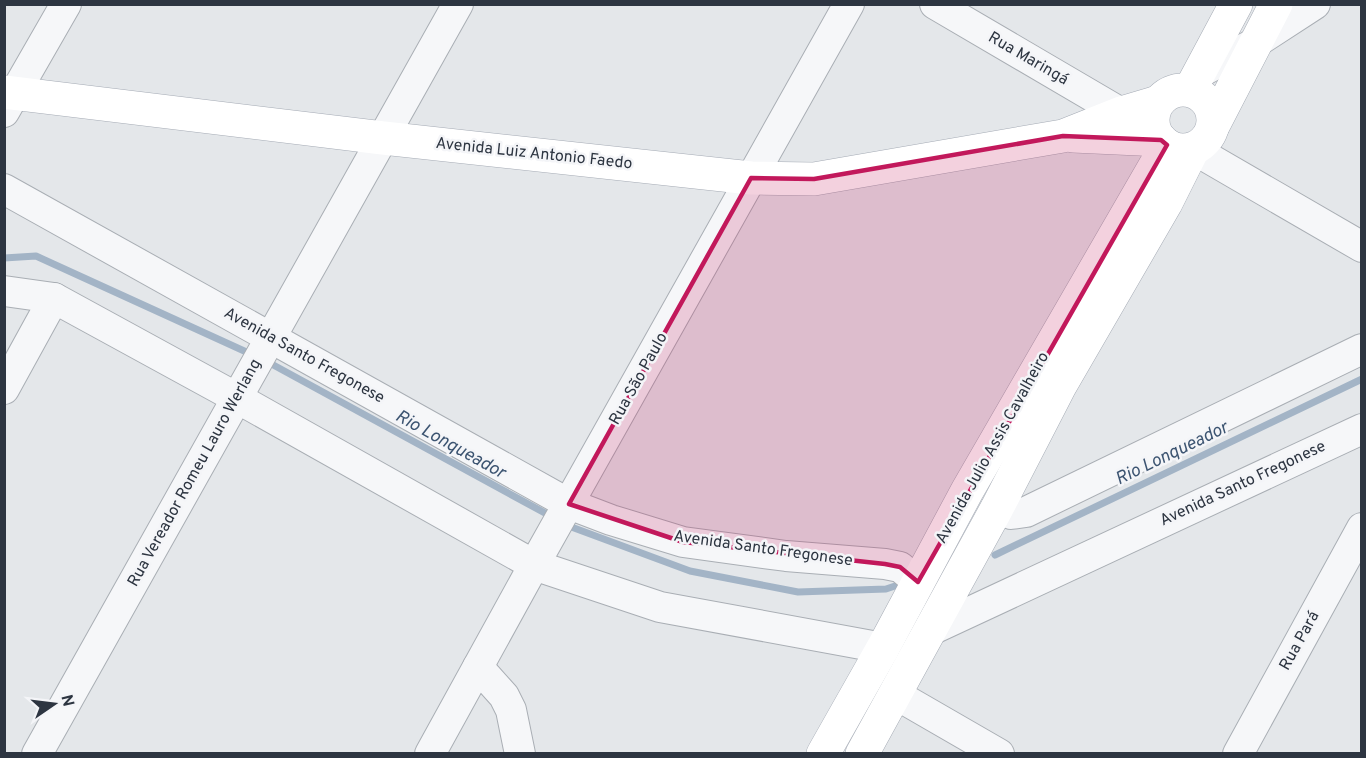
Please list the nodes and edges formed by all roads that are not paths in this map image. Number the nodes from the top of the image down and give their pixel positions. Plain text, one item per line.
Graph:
1 (66, 4) edge
2 (458, 4) edge
3 (849, 4) edge
4 (935, 4) edge
5 (1236, 4) edge
6 (1295, 10) edge
7 (1256, 43) junction
8 (1241, 72) junction
9 (1194, 82) junction
10 (8, 99) edge
11 (1158, 102) junction
12 (1121, 113) junction
13 (1063, 136) junction
14 (383, 138) junction
15 (1184, 140) junction
16 (751, 177) junction
17 (4, 189) edge
18 (1153, 196) junction
19 (1362, 247) edge
20 (4, 291) edge
21 (54, 298) junction
22 (268, 344) junction
23 (1362, 349) edge
24 (4, 389) edge
25 (240, 392) junction
26 (1362, 429) edge
27 (967, 491) junction
28 (567, 508) junction
29 (997, 508) junction
30 (1362, 528) edge
31 (536, 560) junction
32 (918, 582) junction
33 (929, 631) junction
34 (883, 648) junction
35 (478, 667) junction
36 (866, 679) junction
37 (895, 694) junction
38 (37, 753) edge
39 (430, 753) edge
40 (520, 753) edge
41 (823, 753) edge
42 (862, 753) edge
43 (999, 753) edge
44 (1238, 753) edge

1 - 10 street
2 - 14 street, Rua Vereador Romeu Lauro Werlang
3 - 16 street, Rua São Paulo
4 - 12 street, Rua Maringá
5 - 9 main road
6 - 7 main road, Avenida Julio Assis Cavalheiro
6 - 8 street
7 - 8 main road, Avenida Julio Assis Cavalheiro
7 - 9 street
8 - 15 main road, Avenida Julio Assis Cavalheiro
9 - 11 main road
9 - 15 main road
10 - 14 main road, Avenida Luiz Antonio Faedo
11 - 12 main road, Avenida Luiz Antonio Faedo
11 - 15 main road
12 - 13 main road, Avenida Luiz Antonio Faedo
13 - 15 main road, Avenida Luiz Antonio Faedo
13 - 16 main road, Avenida Luiz Antonio Faedo
14 - 16 main road, Avenida Luiz Antonio Faedo
14 - 22 street, Rua Vereador Romeu Lauro Werlang
15 - 18 main road, Avenida Julio Assis Cavalheiro
15 - 19 street
16 - 28 street, Rua São Paulo
17 - 22 street, Avenida Santo Fregonese
18 - 27 main road, Avenida Julio Assis Cavalheiro
18 - 29 main road, Avenida Julio Assis Cavalheiro
20 - 21 street
21 - 24 street
21 - 25 street
22 - 25 street, Rua Vereador Romeu Lauro Werlang
22 - 28 street, Avenida Santo Fregonese
23 - 29 street
25 - 31 street
25 - 38 street, Rua Vereador Romeu Lauro Werlang
26 - 33 street, Avenida Santo Fregonese
27 - 29 main road
27 - 32 main road, Avenida Julio Assis Cavalheiro
28 - 31 street, Rua São Paulo
28 - 32 street, Avenida Santo Fregonese
29 - 33 main road, Avenida Julio Assis Cavalheiro
30 - 44 street, Rua Pará
31 - 34 street
31 - 35 street, Rua São Paulo
32 - 34 main road, Avenida Julio Assis Cavalheiro
33 - 37 main road, Avenida Julio Assis Cavalheiro
34 - 36 main road, Avenida Julio Assis Cavalheiro
35 - 39 street, Rua São Paulo
35 - 40 street
36 - 37 main road
36 - 41 main road, Avenida Julio Assis Cavalheiro
37 - 42 main road, Avenida Julio Assis Cavalheiro
37 - 43 street

